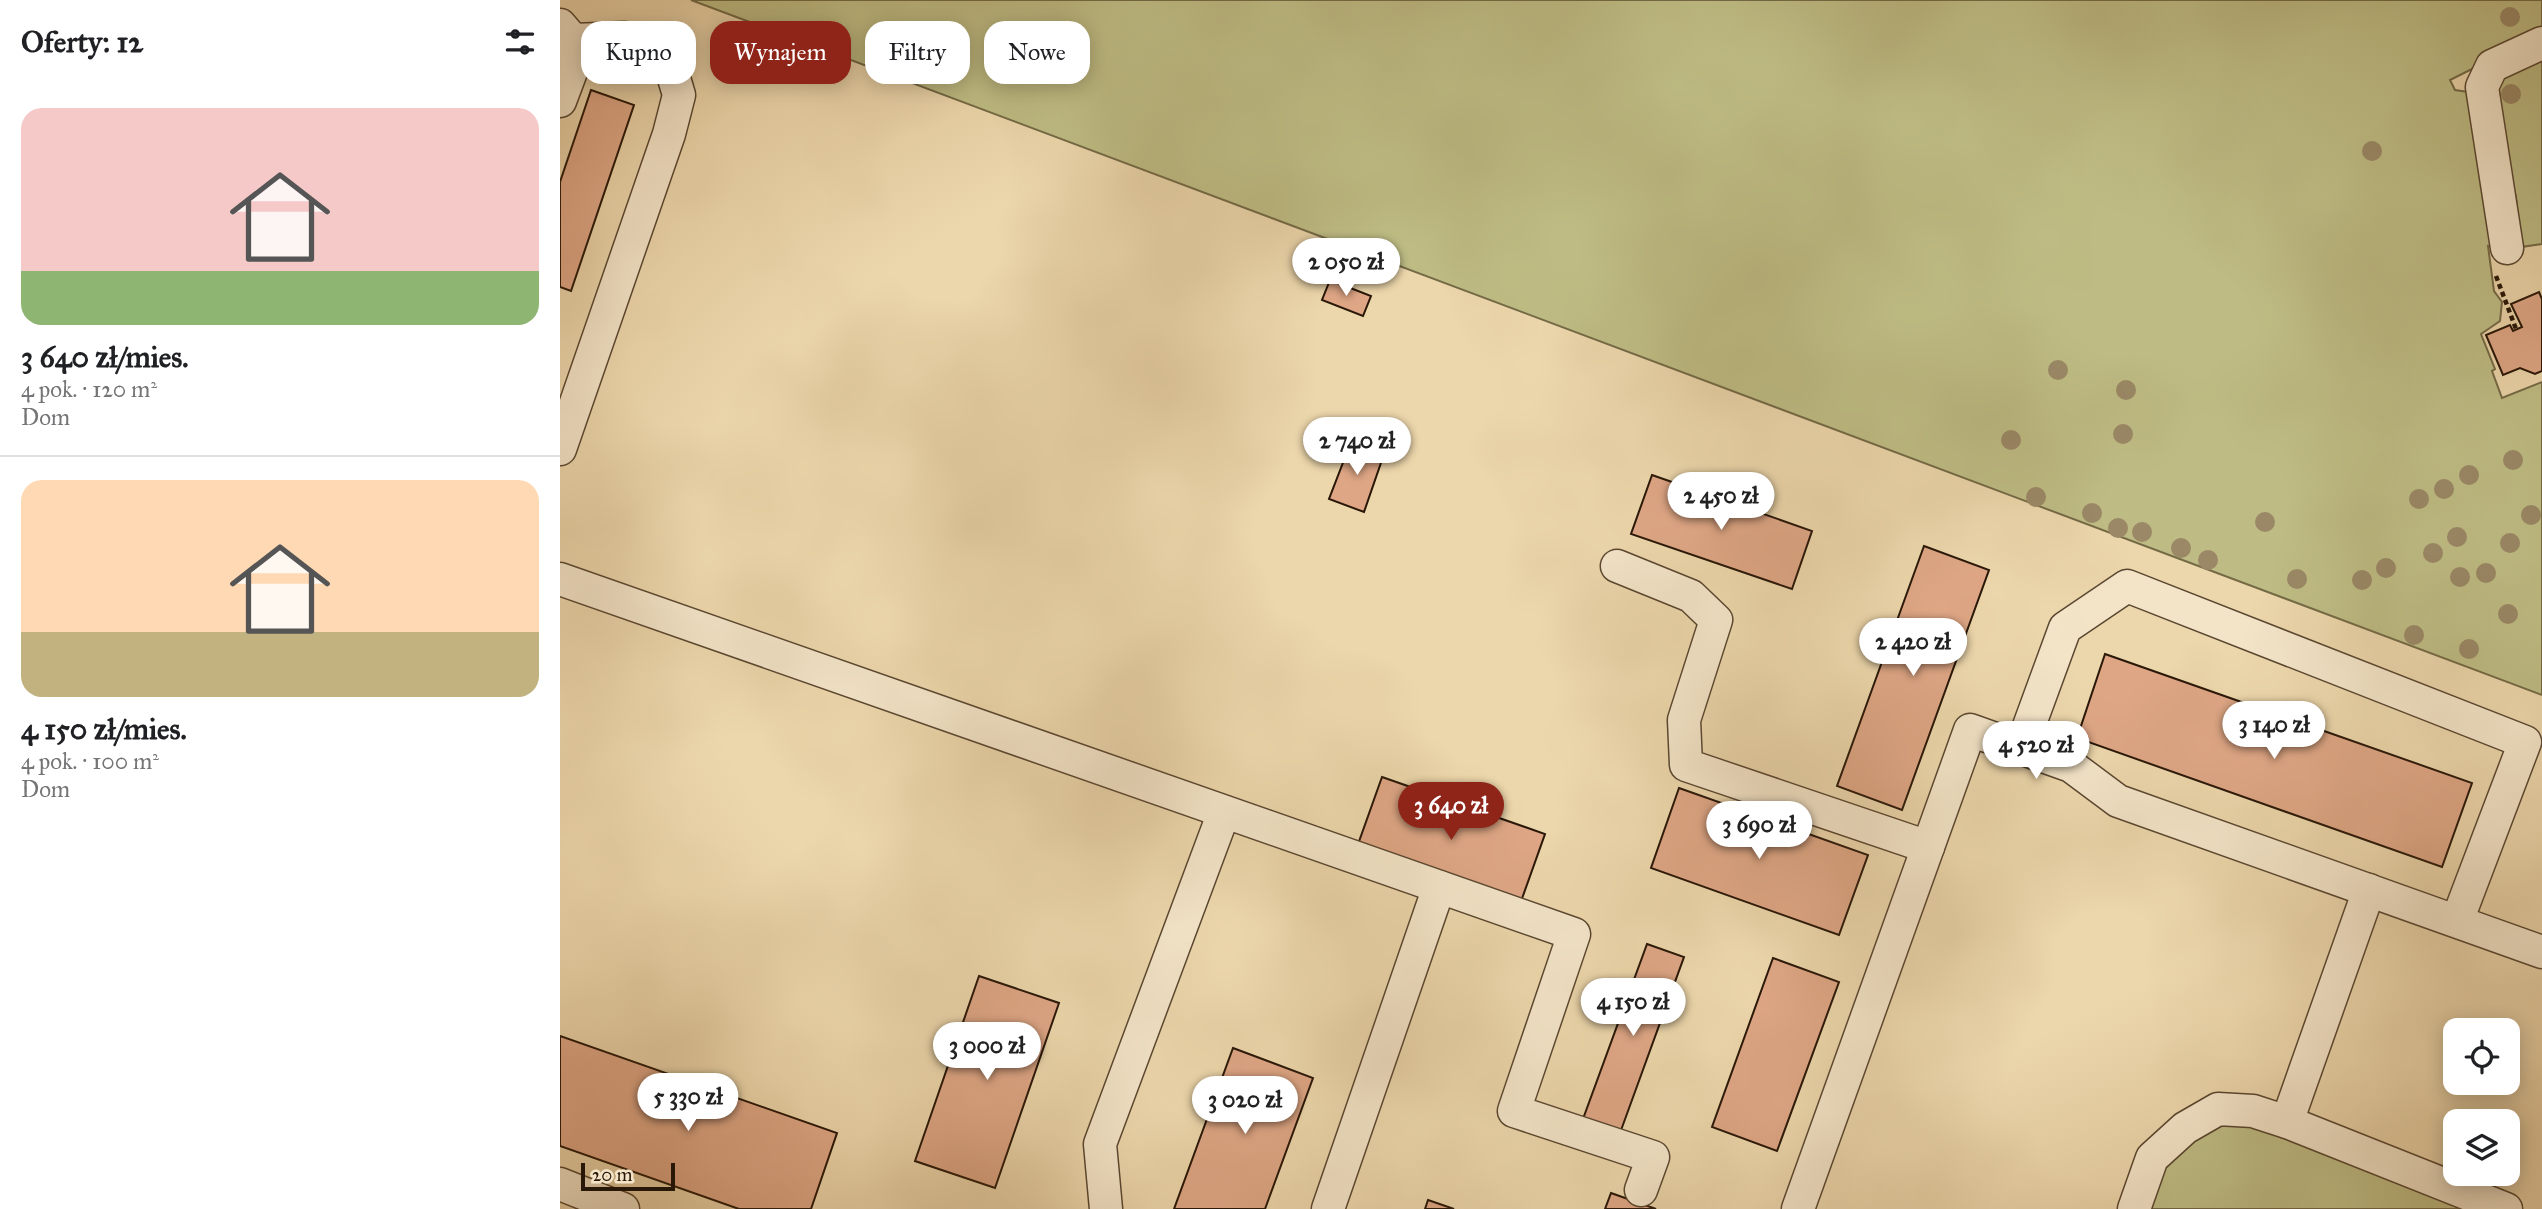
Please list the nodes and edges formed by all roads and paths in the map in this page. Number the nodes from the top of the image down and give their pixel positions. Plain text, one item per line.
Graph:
1 (566, 33) edge
2 (2542, 43) edge
3 (560, 101) edge
4 (2507, 248) joint
5 (2516, 330) dead end
6 (560, 449) edge
7 (1617, 566) dead end
8 (560, 579) edge
9 (2021, 748) junction
10 (1224, 812) junction
11 (1928, 847) junction
12 (1439, 887) junction
13 (2369, 890) junction
14 (2457, 921) junction
15 (2542, 952) edge
16 (2287, 1122) junction
17 (560, 1184) edge
18 (1641, 1190) dead end
19 (623, 1209) edge
20 (1106, 1209) edge
21 (1328, 1209) edge
22 (1798, 1209) edge
23 (2134, 1209) edge
24 (2506, 1209) edge

1 - 3 street
1 - 6 street
2 - 4 street
4 - 5 path
7 - 11 street
8 - 10 street
9 - 11 street
9 - 13 street
9 - 14 street
10 - 12 street
10 - 20 street
11 - 22 street
12 - 18 street
12 - 21 street
13 - 14 street
13 - 16 street
14 - 15 street
16 - 23 street
16 - 24 street
17 - 19 street

